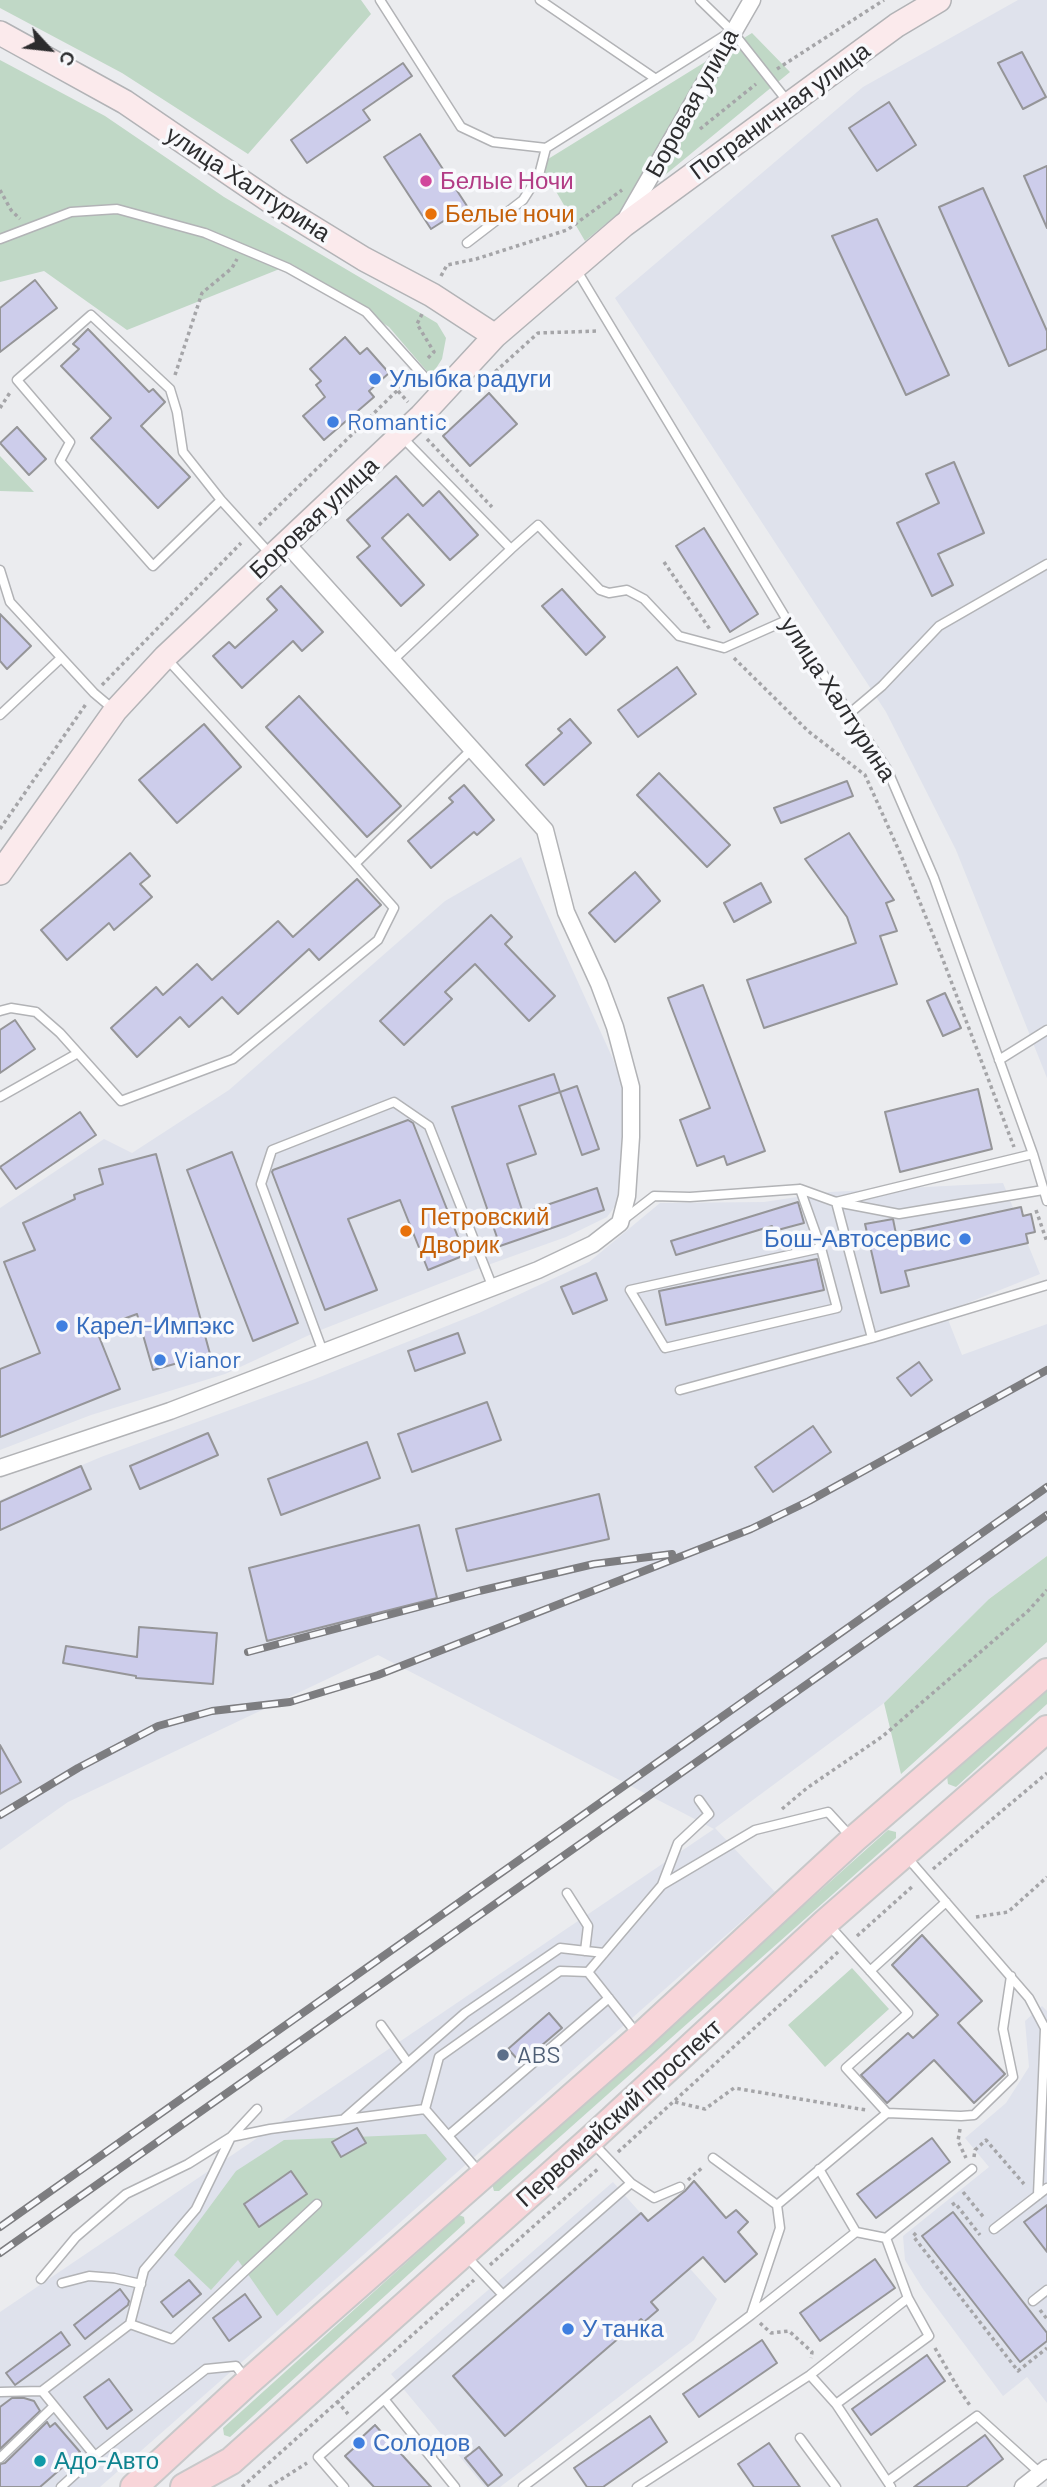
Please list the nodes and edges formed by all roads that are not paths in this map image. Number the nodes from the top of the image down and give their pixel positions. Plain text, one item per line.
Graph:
1 (380, 0) edge
2 (540, 0) edge
3 (699, 0) edge
4 (752, 0) edge
5 (939, 0) edge
6 (732, 31) junction
7 (0, 33) edge
8 (656, 79) junction
9 (790, 104) junction
10 (546, 148) junction
11 (624, 225) junction
12 (0, 239) edge
13 (467, 243) dead end
14 (575, 268) junction
15 (495, 336) junction
16 (441, 396) junction
17 (401, 436) junction
18 (221, 500) junction
19 (511, 549) junction
20 (280, 551) junction
21 (1047, 564) edge
22 (0, 570) edge
23 (788, 620) junction
24 (61, 657) junction
25 (166, 657) junction
26 (392, 661) junction
27 (115, 711) junction
28 (850, 713) junction
29 (0, 715) edge
30 (471, 750) junction
31 (355, 864) junction
32 (0, 873) edge
33 (0, 1011) edge
34 (1047, 1030) edge
35 (78, 1053) junction
36 (999, 1059) junction
37 (0, 1097) edge
38 (1033, 1154) junction
39 (800, 1189) junction
40 (1043, 1190) junction
41 (1047, 1201) edge
42 (836, 1202) junction
43 (620, 1223) junction
44 (821, 1248) junction
45 (1047, 1284) edge
46 (493, 1288) junction
47 (872, 1338) junction
48 (323, 1352) junction
49 (680, 1390) dead end
50 (0, 1468) edge
51 (1047, 1672) edge
52 (1047, 1729) edge
53 (904, 1795) junction
54 (699, 1800) dead end
55 (934, 1827) junction
56 (853, 1840) junction
57 (904, 1854) junction
58 (662, 1885) junction
59 (567, 1893) dead end
60 (946, 1902) junction
61 (826, 1922) junction
62 (585, 1951) junction
63 (604, 1953) junction
64 (870, 1971) junction
65 (588, 1972) junction
66 (1011, 1976) junction
67 (608, 1998) junction
68 (381, 2025) dead end
69 (1046, 2030) edge
70 (640, 2037) junction
71 (408, 2063) junction
72 (257, 2109) dead end
73 (425, 2109) junction
74 (887, 2113) junction
75 (344, 2119) junction
76 (449, 2135) junction
77 (231, 2137) junction
78 (590, 2140) junction
79 (713, 2158) road end
80 (819, 2169) junction
81 (972, 2169) road end
82 (475, 2183) junction
83 (631, 2183) junction
84 (680, 2187) road end
85 (1047, 2188) edge
86 (1038, 2195) junction
87 (317, 2204) dead end
88 (777, 2205) junction
89 (497, 2224) junction
90 (994, 2229) road end
91 (856, 2232) junction
92 (887, 2238) junction
93 (473, 2263) junction
94 (41, 2279) dead end
95 (62, 2283) dead end
96 (141, 2284) junction
97 (1047, 2290) edge
98 (503, 2295) junction
99 (908, 2298) junction
100 (1033, 2301) dead end
101 (751, 2315) junction
102 (130, 2324) junction
103 (810, 2375) junction
104 (248, 2382) junction
105 (42, 2391) junction
106 (0, 2392) edge
107 (384, 2399) junction
108 (836, 2404) junction
109 (54, 2406) junction
110 (213, 2413) junction
111 (800, 2438) dead end
112 (94, 2456) junction
113 (0, 2458) edge
114 (231, 2461) junction
115 (1044, 2471) edge
116 (890, 2484) edge
117 (61, 2487) edge
118 (134, 2487) edge
119 (183, 2487) edge
120 (215, 2487) edge
121 (344, 2487) edge
122 (455, 2487) edge
123 (523, 2487) edge
124 (638, 2487) edge
125 (836, 2487) edge
126 (1023, 2487) edge

1 - 10 lane
2 - 8 lane
3 - 6 lane
4 - 6 street, Боровая улица
5 - 9 main road, Пограничная улица
6 - 8 lane
6 - 9 lane
6 - 11 street, Боровая улица
7 - 15 main road, улица Халтурина
8 - 10 lane
9 - 11 main road, Пограничная улица
10 - 13 lane
11 - 14 main road, Боровая улица
12 - 16 lane
14 - 15 main road, Боровая улица
14 - 23 lane, улица Халтурина
15 - 16 main road, Боровая улица
16 - 17 main road, Боровая улица
17 - 19 lane
17 - 20 main road, Боровая улица
18 - 18 lane
18 - 20 lane
19 - 23 lane
19 - 26 lane
20 - 25 main road, Боровая улица
20 - 26 street
21 - 28 lane
22 - 24 lane
23 - 28 lane, улица Халтурина
24 - 27 lane
24 - 29 lane
25 - 27 main road, Боровая улица
25 - 31 lane
26 - 30 street
27 - 32 main road, Боровая улица
28 - 36 lane, улица Халтурина
30 - 31 lane
30 - 43 street
31 - 35 lane
33 - 35 lane
34 - 36 lane
35 - 37 lane
36 - 38 lane, улица Халтурина
38 - 40 lane, улица Халтурина
38 - 42 lane
39 - 42 lane
39 - 43 lane
39 - 44 lane
40 - 41 lane, улица Халтурина
40 - 42 lane
42 - 47 lane
43 - 46 street
44 - 44 lane
45 - 47 lane
46 - 48 street
46 - 48 lane
47 - 49 lane
48 - 50 street
51 - 53 main road, Первомайский проспект
52 - 55 main road, Первомайский проспект
53 - 55 main road
53 - 56 main road, Первомайский проспект
54 - 58 lane
55 - 57 main road, Первомайский проспект
56 - 58 lane
56 - 70 main road, Первомайский проспект
57 - 60 lane
57 - 61 main road, Первомайский проспект
58 - 63 lane
59 - 62 lane
60 - 64 lane
60 - 66 lane
61 - 64 lane
61 - 78 main road, Первомайский проспект
62 - 63 lane
62 - 71 lane
63 - 65 lane
64 - 74 lane
65 - 67 lane
65 - 73 lane
66 - 69 lane
66 - 74 lane
67 - 70 lane
67 - 76 lane
68 - 71 lane
69 - 86 lane
70 - 82 main road, Первомайский проспект
71 - 75 lane
72 - 77 lane
73 - 75 lane
73 - 76 lane
74 - 80 lane
75 - 77 lane
76 - 82 lane
77 - 94 lane
77 - 96 lane
78 - 83 lane
78 - 89 main road, Первомайский проспект
79 - 88 lane
80 - 88 lane
80 - 91 lane
81 - 92 lane
82 - 89 main road
82 - 104 main road, Первомайский проспект
83 - 84 lane
83 - 98 lane
85 - 86 lane
86 - 90 lane
87 - 102 lane
88 - 101 lane
89 - 93 main road, Первомайский проспект
91 - 92 lane
91 - 101 lane
92 - 99 lane
93 - 98 lane
93 - 114 main road, Первомайский проспект
95 - 96 lane
96 - 102 lane
97 - 100 lane
98 - 107 lane
99 - 103 lane
99 - 108 lane
101 - 123 lane
102 - 105 lane
103 - 108 lane
103 - 124 lane
104 - 110 main road, Первомайский проспект
104 - 112 lane
105 - 106 lane
105 - 109 lane
107 - 121 lane
107 - 122 lane
108 - 116 lane
109 - 112 lane
109 - 113 lane
110 - 118 main road, Первомайский проспект
110 - 119 main road, Первомайский проспект
111 - 125 lane
112 - 117 lane
114 - 119 main road, Первомайский проспект
114 - 120 main road
115 - 116 lane
115 - 126 street

